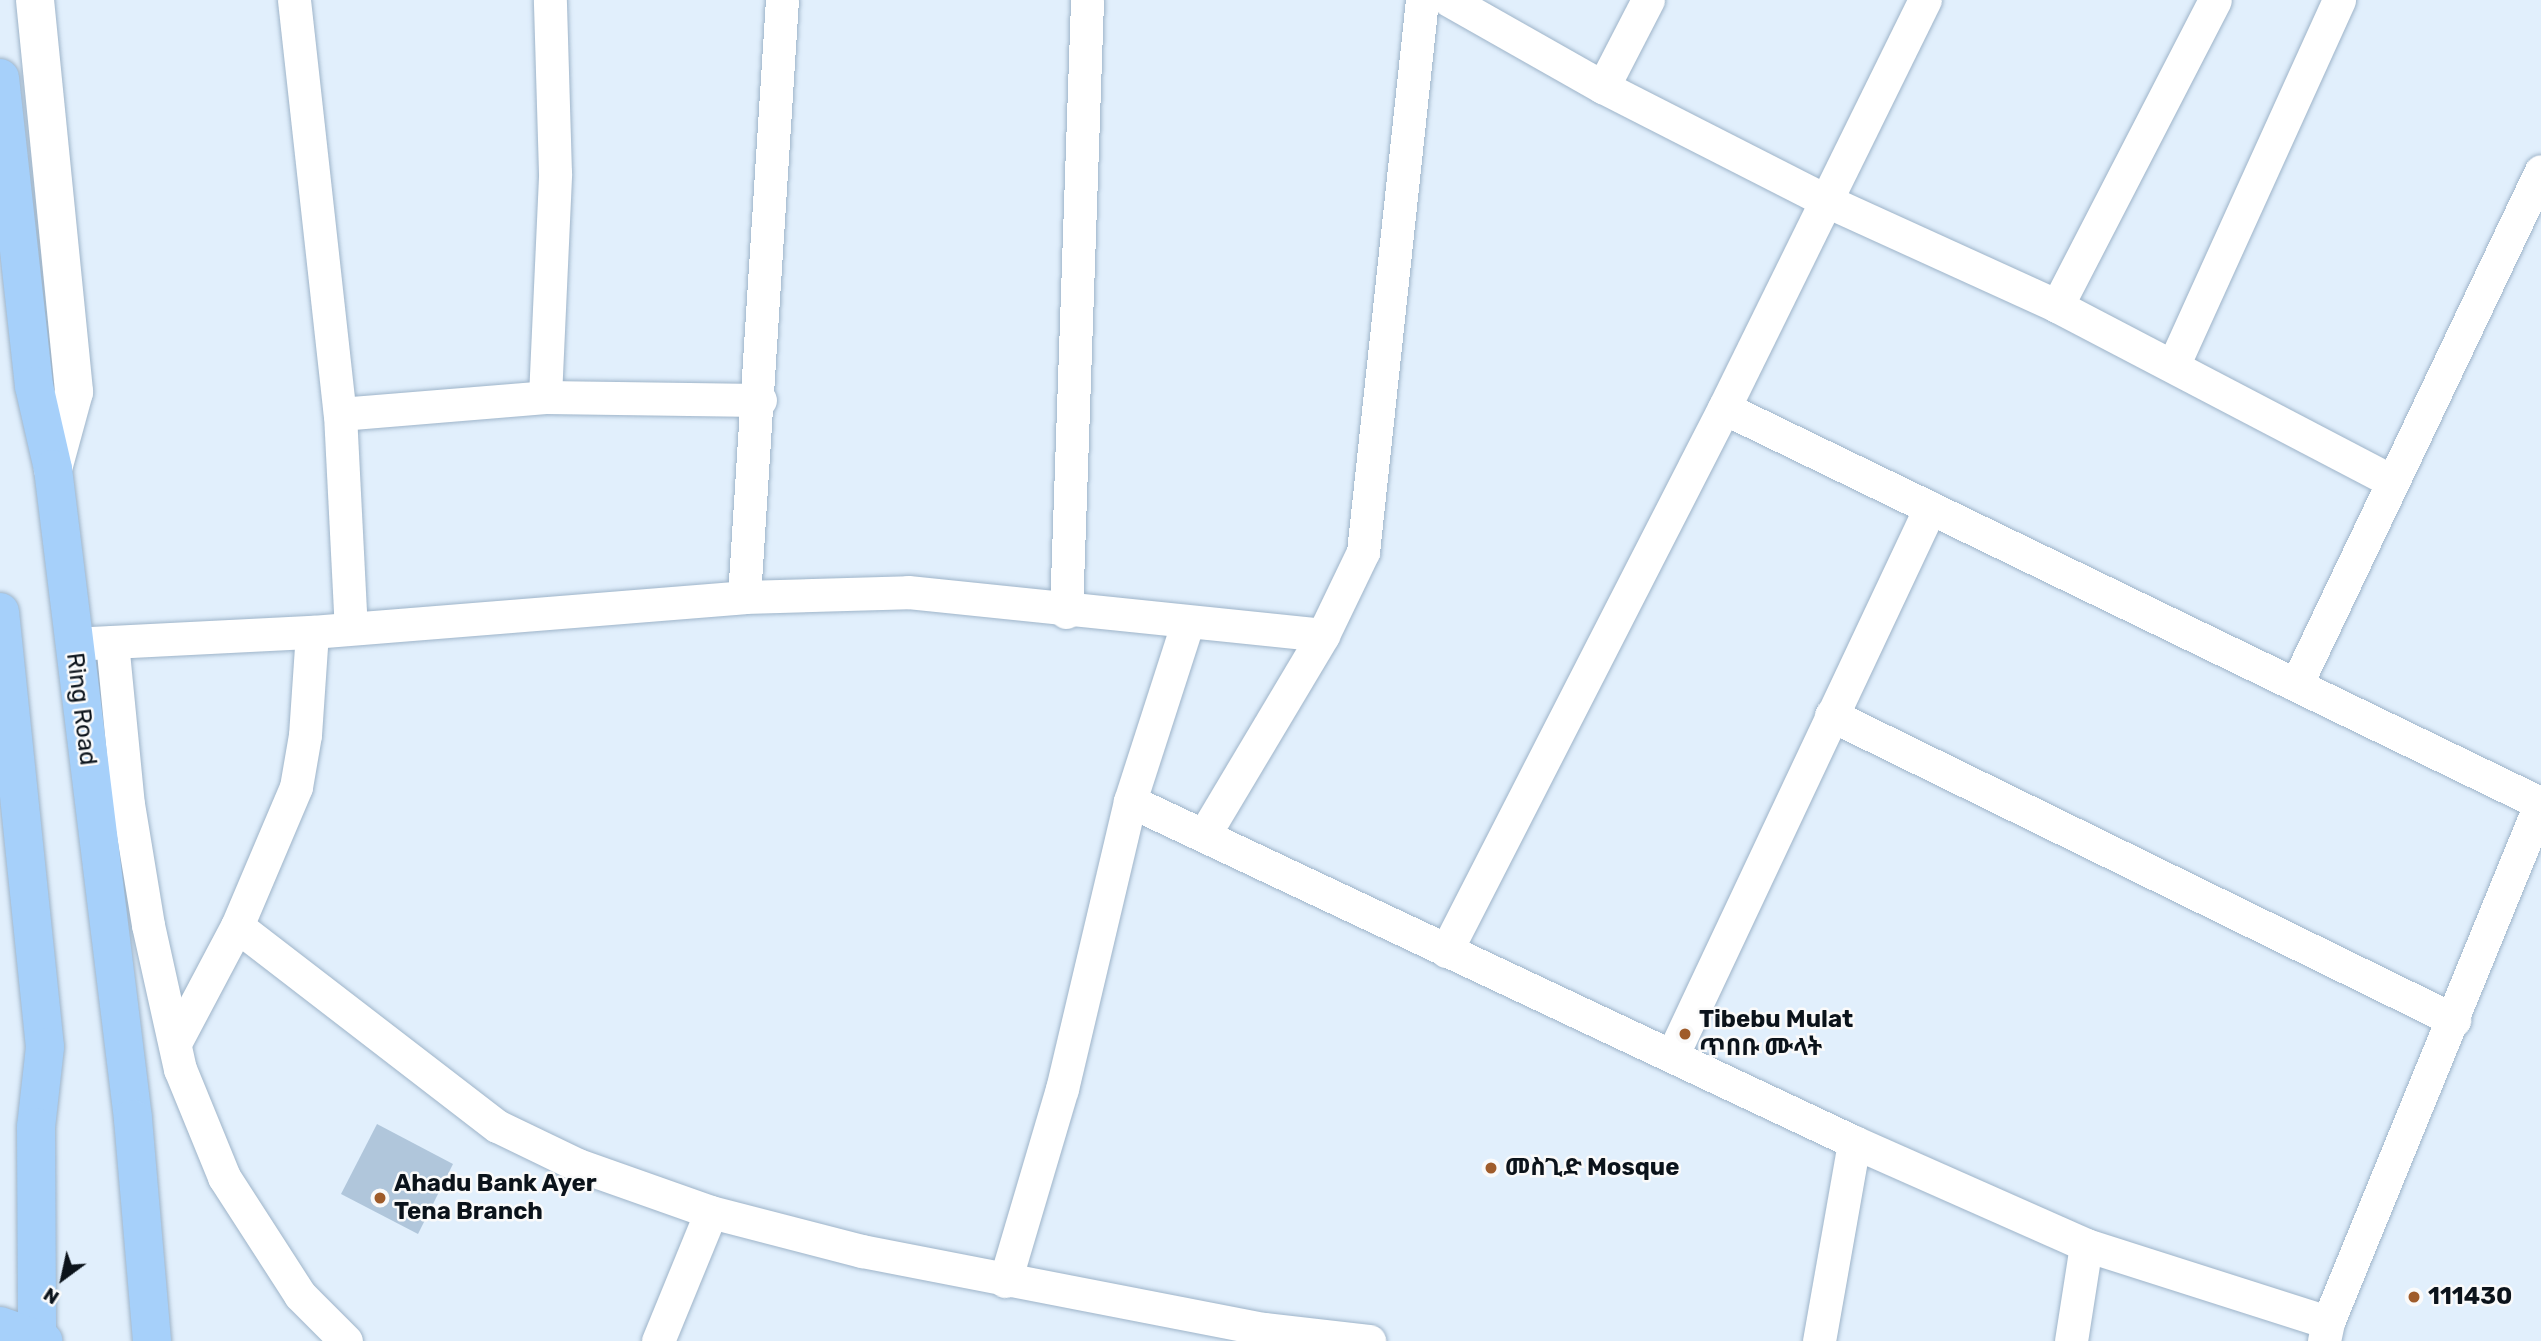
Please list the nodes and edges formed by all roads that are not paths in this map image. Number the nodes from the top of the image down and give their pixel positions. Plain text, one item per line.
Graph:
1 (34, 0) edge
2 (294, 0) edge
3 (550, 0) edge
4 (782, 0) edge
5 (1087, 0) edge
6 (1422, 0) edge
7 (1449, 0) edge
8 (1648, 0) edge
9 (1925, 0) edge
10 (2216, 0) edge
11 (2339, 0) edge
12 (0, 78) edge
13 (1603, 87) junction
14 (2541, 171) edge
15 (1827, 201) junction
16 (2057, 306) junction
17 (2173, 366) junction
18 (545, 397) junction
19 (760, 400) junction
20 (1724, 408) junction
21 (340, 414) junction
22 (53, 469) junction
23 (2392, 481) junction
24 (1930, 508) junction
25 (744, 597) junction
26 (0, 612) edge
27 (1066, 612) junction
28 (1187, 624) junction
29 (351, 628) junction
30 (312, 632) junction
31 (1323, 635) junction
32 (112, 642) junction
33 (73, 644) junction
34 (2296, 685) junction
35 (1831, 715) junction
36 (1130, 801) junction
37 (2541, 802) edge
38 (1204, 835) junction
39 (237, 926) junction
40 (1446, 951) junction
41 (2454, 1020) junction
42 (175, 1043) junction
43 (1672, 1056) junction
44 (1854, 1142) junction
45 (710, 1212) junction
46 (2086, 1245) junction
47 (1005, 1281) junction
48 (0, 1326) edge
49 (2326, 1332) edge
50 (1263, 1335) edge
51 (39, 1340) edge
52 (152, 1341) edge
53 (346, 1341) edge
54 (657, 1341) edge
55 (1369, 1341) edge
56 (1819, 1341) edge
57 (2071, 1341) edge

1 - 22 street
2 - 21 street
3 - 18 street
4 - 19 street
5 - 27 street
6 - 31 street
7 - 13 street
8 - 13 street
9 - 15 street
10 - 16 street
11 - 17 street
12 - 22 highway, Ring Road
13 - 15 street
14 - 23 street
15 - 16 street
15 - 20 street
16 - 17 street
17 - 23 street
18 - 19 street
18 - 21 street
19 - 25 street
20 - 24 street
20 - 40 street
21 - 29 street
22 - 33 highway, Ring Road
23 - 34 street
24 - 34 street
24 - 35 street
25 - 27 street
25 - 29 street
26 - 51 highway
27 - 28 street
28 - 31 street
28 - 36 street
29 - 30 street
30 - 32 street
30 - 39 street
31 - 38 street
32 - 33 street
32 - 42 street
33 - 52 highway, Ring Road
34 - 37 street
35 - 41 street
35 - 43 street
36 - 38 street
36 - 47 street
37 - 41 street
38 - 40 street
39 - 42 street
39 - 45 street
40 - 43 street
41 - 49 street
42 - 53 street
43 - 44 street
44 - 46 street
44 - 56 street
45 - 47 street
45 - 54 street
46 - 49 street
46 - 57 street
47 - 50 street
48 - 51 highway
50 - 55 street

